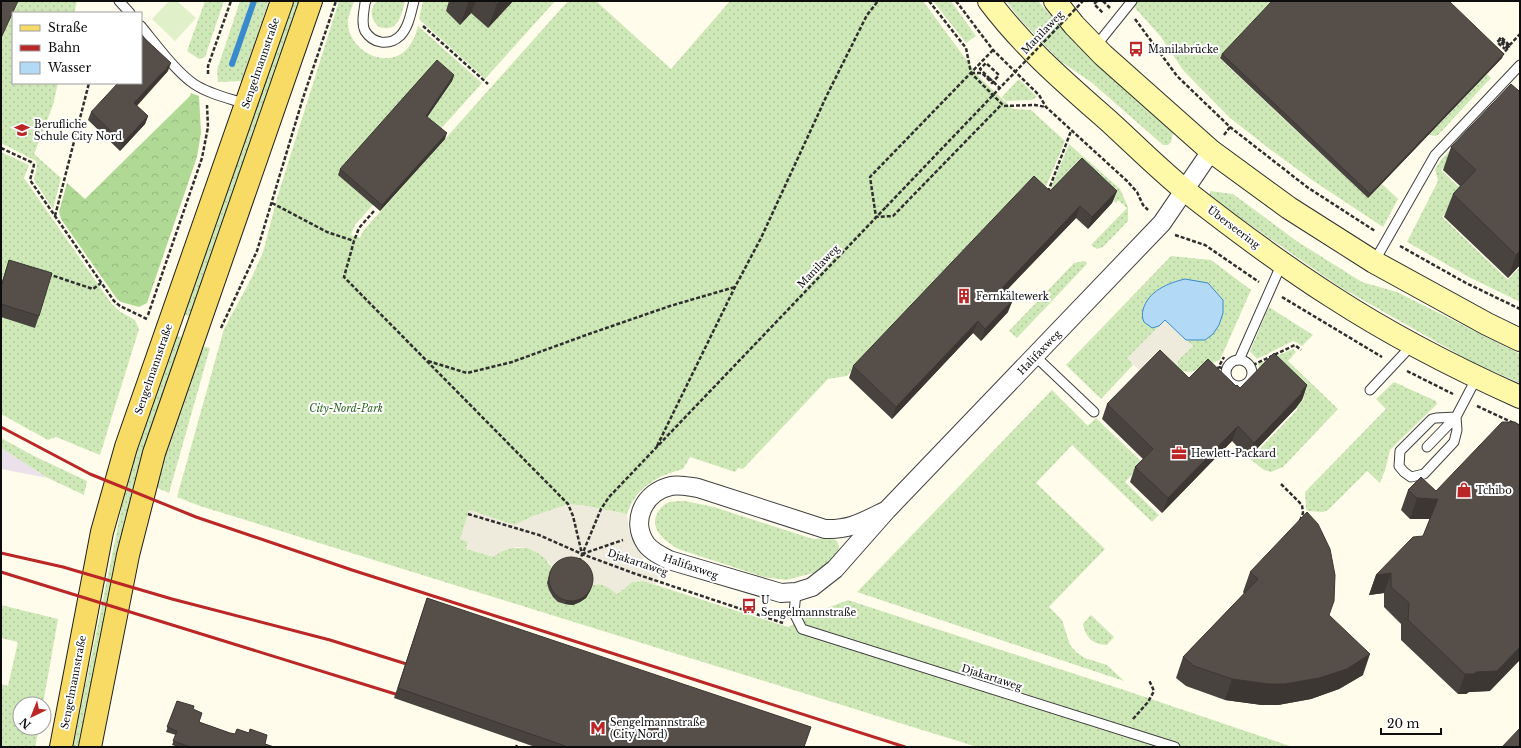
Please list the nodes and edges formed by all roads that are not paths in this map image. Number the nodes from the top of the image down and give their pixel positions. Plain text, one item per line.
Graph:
1 (119, 1) edge
2 (282, 1) edge
3 (311, 1) edge
4 (366, 1) edge
5 (414, 1) edge
6 (989, 1) edge
7 (1055, 1) edge
8 (1129, 5) edge
9 (129, 12) edge
10 (142, 27) edge
11 (1095, 47) junction
12 (1520, 64) edge
13 (1502, 84) junction
14 (1511, 93) edge
15 (246, 104) junction
16 (1211, 151) junction
17 (1186, 191) junction
18 (1374, 262) junction
19 (1282, 263) junction
20 (1520, 340) edge
21 (1413, 344) junction
22 (1035, 356) junction
23 (1239, 360) junction
24 (1477, 377) junction
25 (1370, 390) dead end
26 (1520, 397) edge
27 (1094, 412) dead end
28 (1456, 417) junction
29 (1427, 447) dead end
30 (887, 510) junction
31 (796, 592) junction
32 (61, 747) edge
33 (90, 747) edge
34 (1175, 747) edge

1 - 9 lane
2 - 15 main road, Sengelmannstraße
3 - 33 main road
4 - 5 lane
6 - 17 street, Überseering
7 - 11 street
8 - 11 lane
10 - 15 lane
11 - 16 street
12 - 13 lane
13 - 14 lane
13 - 18 lane
15 - 32 main road, Sengelmannstraße
16 - 17 street, Halifaxweg
16 - 18 street
17 - 19 street, Überseering
17 - 22 street, Halifaxweg
18 - 20 street
19 - 21 street, Überseering
19 - 23 lane
21 - 24 street, Überseering
21 - 25 lane
22 - 27 lane
22 - 30 street, Halifaxweg
23 - 23 lane
24 - 26 street, Überseering
24 - 28 lane
28 - 28 lane
28 - 29 lane
30 - 31 street, Halifaxweg
30 - 31 street, Halifaxweg
31 - 34 lane, Djakartaweg

